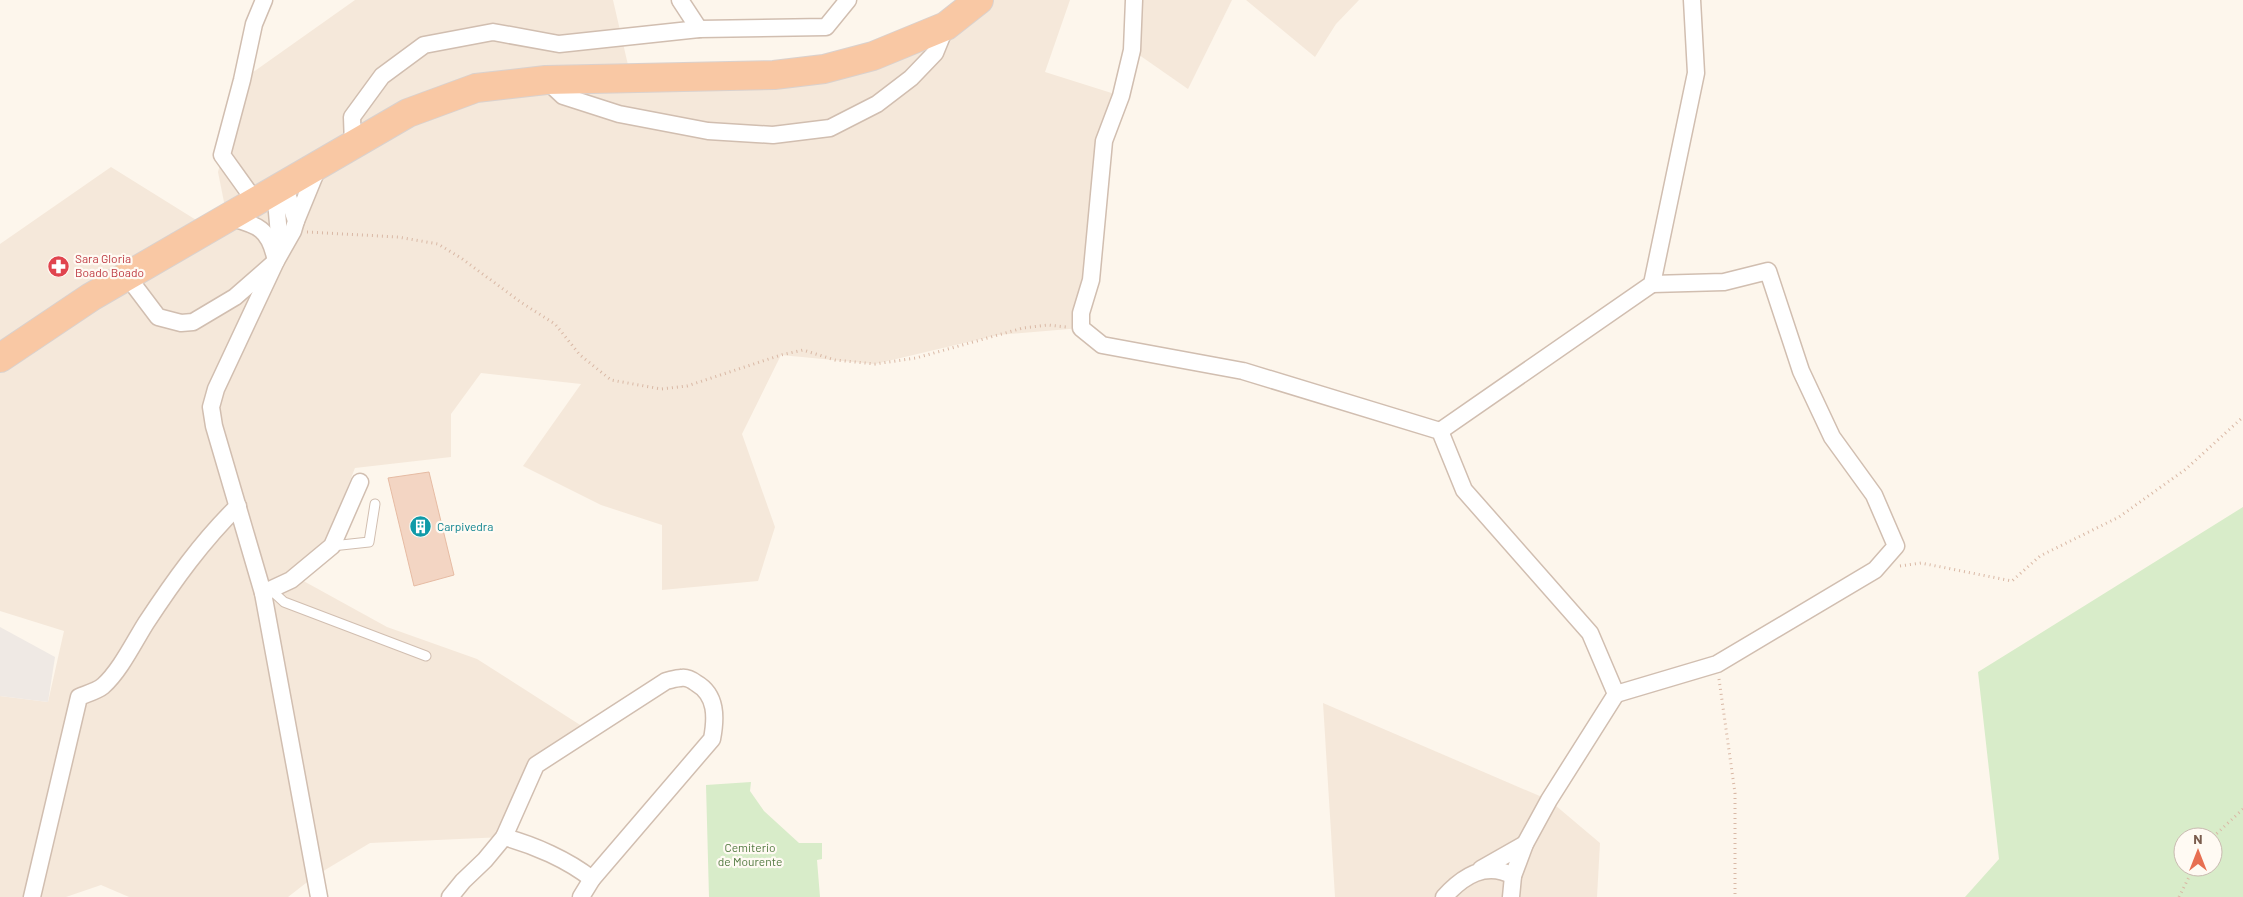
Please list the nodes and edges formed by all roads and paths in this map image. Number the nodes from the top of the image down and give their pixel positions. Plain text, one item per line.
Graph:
1 (264, 0) edge
2 (680, 0) edge
3 (848, 0) edge
4 (979, 0) edge
5 (1134, 0) edge
6 (1692, 0) edge
7 (946, 26) junction
8 (699, 29) junction
9 (546, 80) junction
10 (353, 145) junction
11 (320, 164) junction
12 (272, 192) junction
13 (228, 217) junction
14 (295, 226) junction
15 (276, 261) junction
16 (127, 276) junction
17 (1652, 284) junction
18 (1081, 328) junction
19 (0, 358) edge
20 (2243, 417) edge
21 (1440, 430) junction
22 (360, 482) dead end
23 (374, 504) dead end
24 (238, 506) junction
25 (332, 546) junction
26 (1875, 570) junction
27 (267, 592) junction
28 (426, 656) dead end
29 (1717, 664) junction
30 (1616, 694) junction
31 (2243, 809) edge
32 (2223, 828) edge
33 (504, 837) junction
34 (1525, 844) junction
35 (1470, 875) junction
36 (1513, 876) junction
37 (2189, 877) edge
38 (592, 879) junction
39 (32, 897) edge
40 (319, 897) edge
41 (450, 897) edge
42 (581, 897) edge
43 (1444, 897) edge
44 (1511, 897) edge
45 (1735, 897) edge
46 (2179, 897) edge

1 - 12 street
2 - 8 street
3 - 8 street
4 - 7 highway
5 - 18 street
6 - 17 street
7 - 9 highway
7 - 9 street
8 - 10 street
9 - 10 highway
10 - 11 highway
11 - 12 highway
11 - 14 street
12 - 13 highway
12 - 14 street
12 - 15 street
13 - 15 street
13 - 16 highway
14 - 15 street
14 - 18 path
15 - 16 street
15 - 24 street
16 - 19 highway
17 - 21 street
17 - 26 street
18 - 21 street
20 - 26 path
21 - 30 street
22 - 25 street
23 - 25 lane
24 - 27 street
24 - 39 street
25 - 27 street
26 - 29 street
27 - 28 lane
27 - 40 street
29 - 30 street
29 - 45 path
30 - 34 street
31 - 32 path
33 - 38 street
33 - 38 street
33 - 41 street
34 - 35 street
34 - 36 street
35 - 36 street
35 - 43 street
36 - 44 street
37 - 46 path
38 - 42 street

